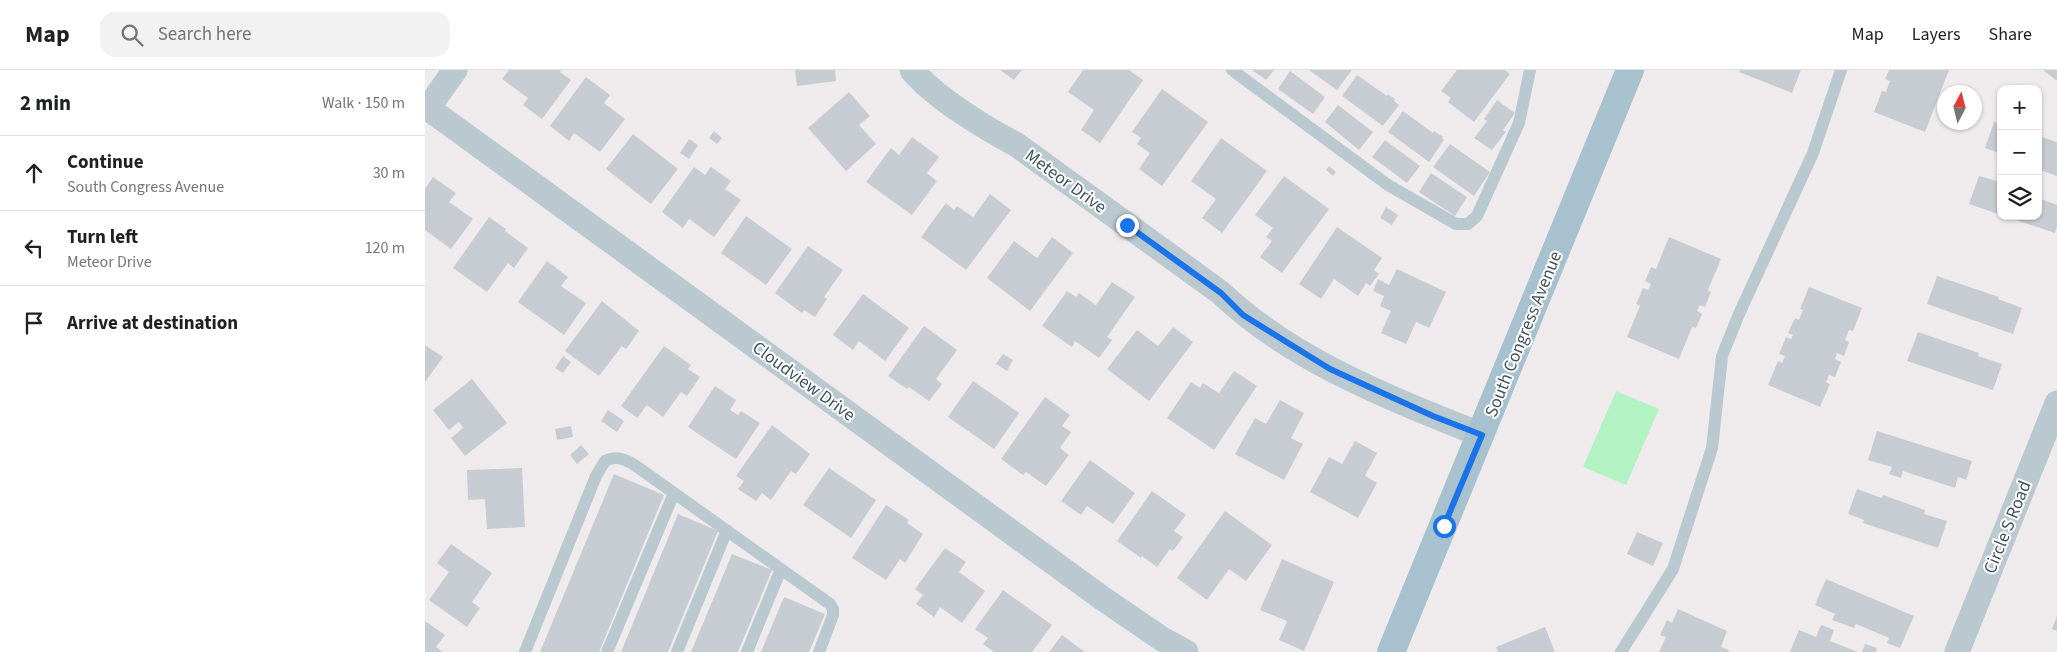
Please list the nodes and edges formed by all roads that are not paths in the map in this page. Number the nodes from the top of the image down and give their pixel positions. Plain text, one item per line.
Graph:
1 (455, 70) edge
2 (912, 70) edge
3 (1232, 70) edge
4 (1530, 70) edge
5 (1630, 70) edge
6 (1841, 70) edge
7 (426, 107) edge
8 (2057, 403) edge
9 (1482, 435) junction
10 (674, 493) junction
11 (727, 530) junction
12 (781, 569) junction
13 (525, 652) edge
14 (607, 652) edge
15 (677, 652) edge
16 (747, 652) edge
17 (819, 652) edge
18 (1186, 652) edge
19 (1391, 652) edge
20 (1621, 652) edge
21 (1957, 652) edge

1 - 7 street
2 - 9 street, Meteor Drive
3 - 4 lane
5 - 9 main road, South Congress Avenue
6 - 20 lane
7 - 18 street, Cloudview Drive
8 - 21 street, Circle S Road
9 - 19 main road, South Congress Avenue
10 - 11 lane
10 - 13 lane
10 - 14 lane
11 - 12 lane
11 - 15 lane
12 - 16 lane
12 - 17 lane

